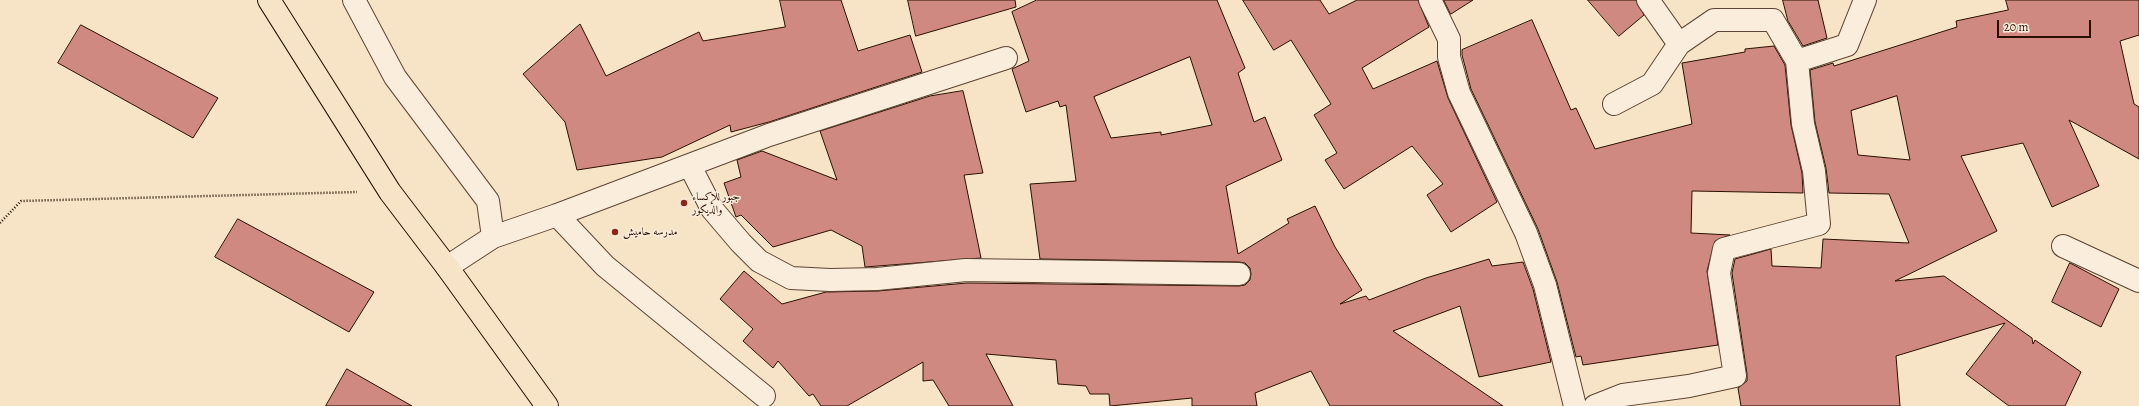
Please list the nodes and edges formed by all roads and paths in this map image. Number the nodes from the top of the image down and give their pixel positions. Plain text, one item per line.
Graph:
1 (269, 0) edge
2 (354, 0) edge
3 (1430, 0) edge
4 (1648, 0) edge
5 (1865, 0) edge
6 (1679, 44) junction
7 (1006, 58) dead end
8 (1797, 61) junction
9 (1614, 104) dead end
10 (690, 166) junction
11 (390, 192) junction
12 (557, 215) junction
13 (0, 223) edge
14 (493, 237) junction
15 (2063, 246) dead end
16 (447, 267) junction
17 (1239, 274) dead end
18 (2139, 281) edge
19 (764, 396) dead end
20 (547, 406) edge
21 (1575, 406) edge
22 (1595, 406) edge

1 - 11 main road
2 - 14 street
3 - 21 street
4 - 6 street
5 - 8 street
6 - 8 street
6 - 9 street
7 - 10 street
8 - 22 street
10 - 12 street
10 - 17 street
11 - 13 path
11 - 16 main road
12 - 14 street
12 - 19 street
14 - 16 street
15 - 18 street
16 - 20 main road

